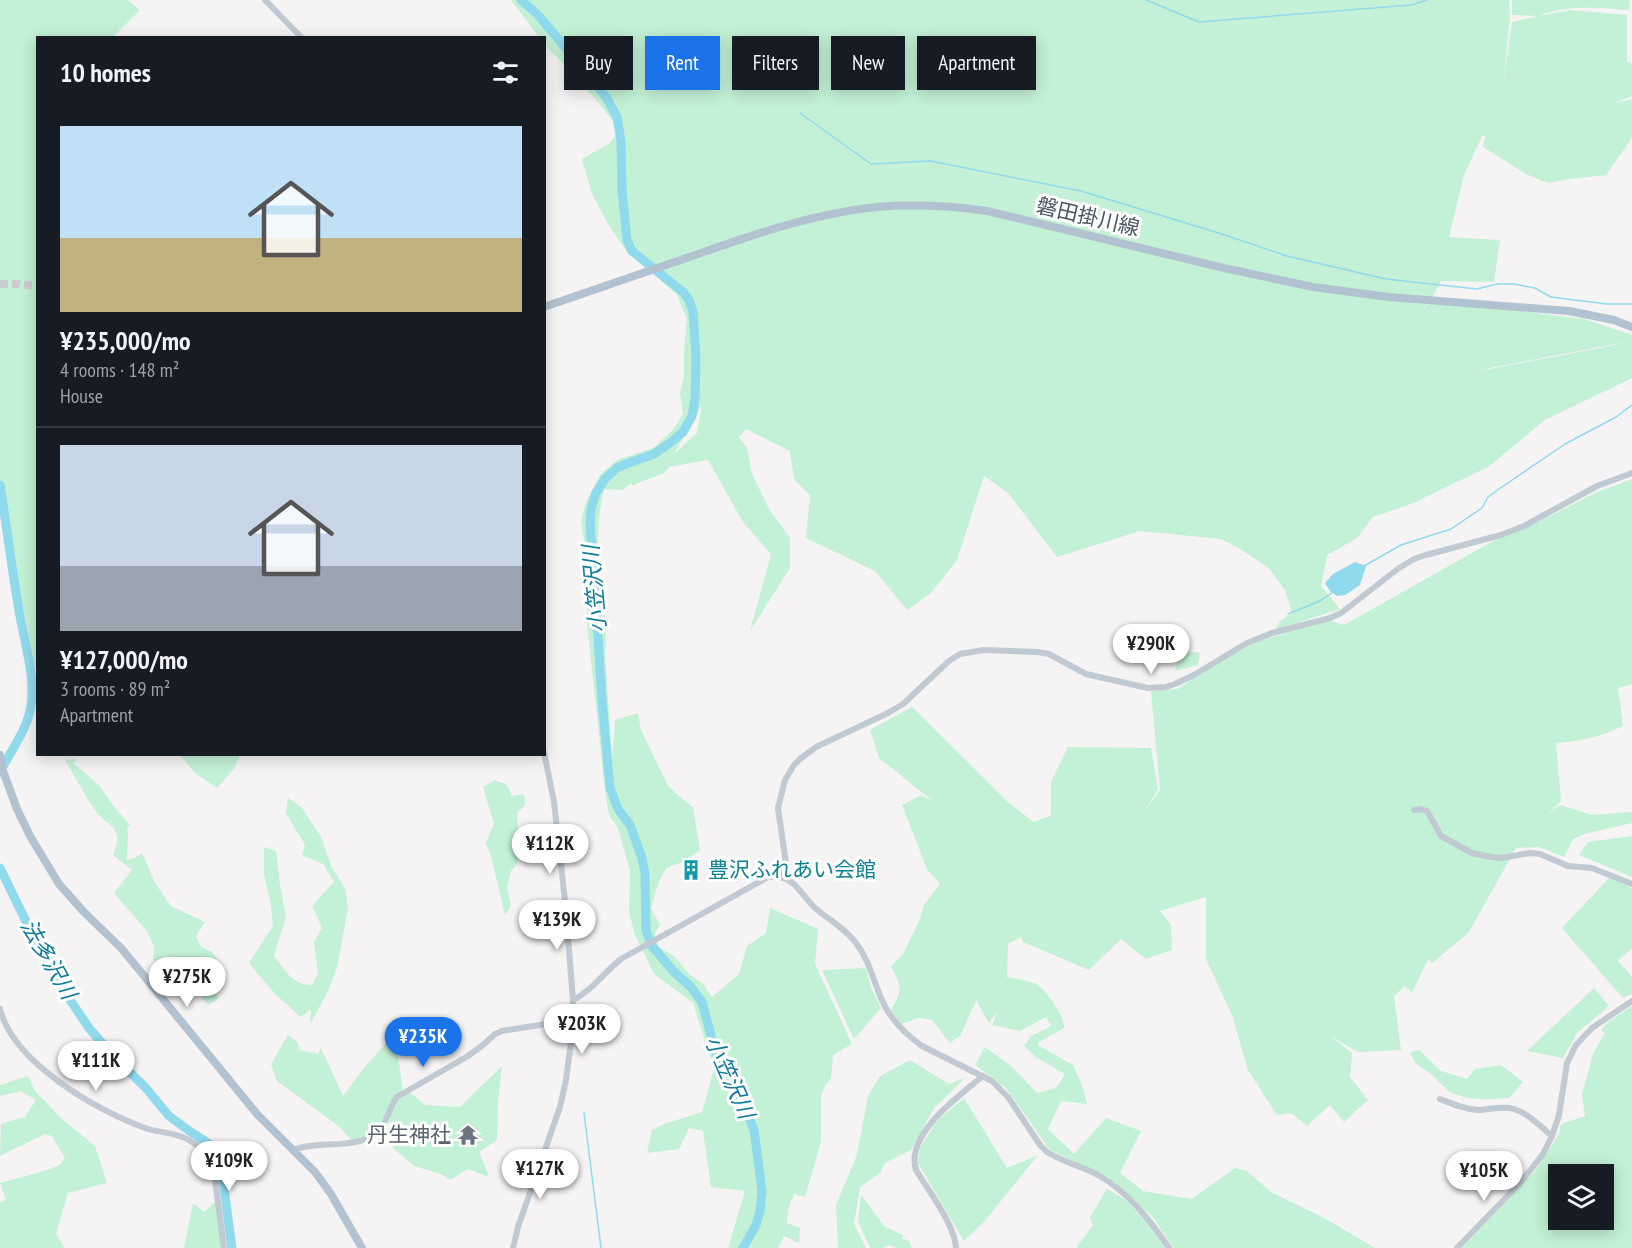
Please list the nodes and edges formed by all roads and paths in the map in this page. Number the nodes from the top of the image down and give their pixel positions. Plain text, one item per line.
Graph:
1 (265, 0) edge
2 (300, 36) edge
3 (546, 305) edge
4 (1632, 327) edge
5 (1632, 473) edge
6 (545, 756) edge
7 (0, 757) edge
8 (1414, 810) dead end
9 (782, 876) junction
10 (1632, 884) edge
11 (573, 1000) junction
12 (1632, 1001) edge
13 (0, 1009) edge
14 (573, 1014) junction
15 (983, 1076) junction
16 (1440, 1099) dead end
17 (1552, 1136) junction
18 (294, 1150) junction
19 (224, 1248) edge
20 (362, 1248) edge
21 (513, 1248) edge
22 (956, 1248) edge
23 (1169, 1248) edge
24 (1457, 1248) edge

1 - 2 street
3 - 4 main road, 磐田掛川線
5 - 9 street
6 - 11 street
7 - 18 main road
8 - 10 street
9 - 11 street
9 - 15 street
11 - 14 street
12 - 17 street
13 - 19 street
14 - 18 street
14 - 21 street
15 - 22 street
15 - 23 street
16 - 17 street
17 - 24 street
18 - 20 main road

